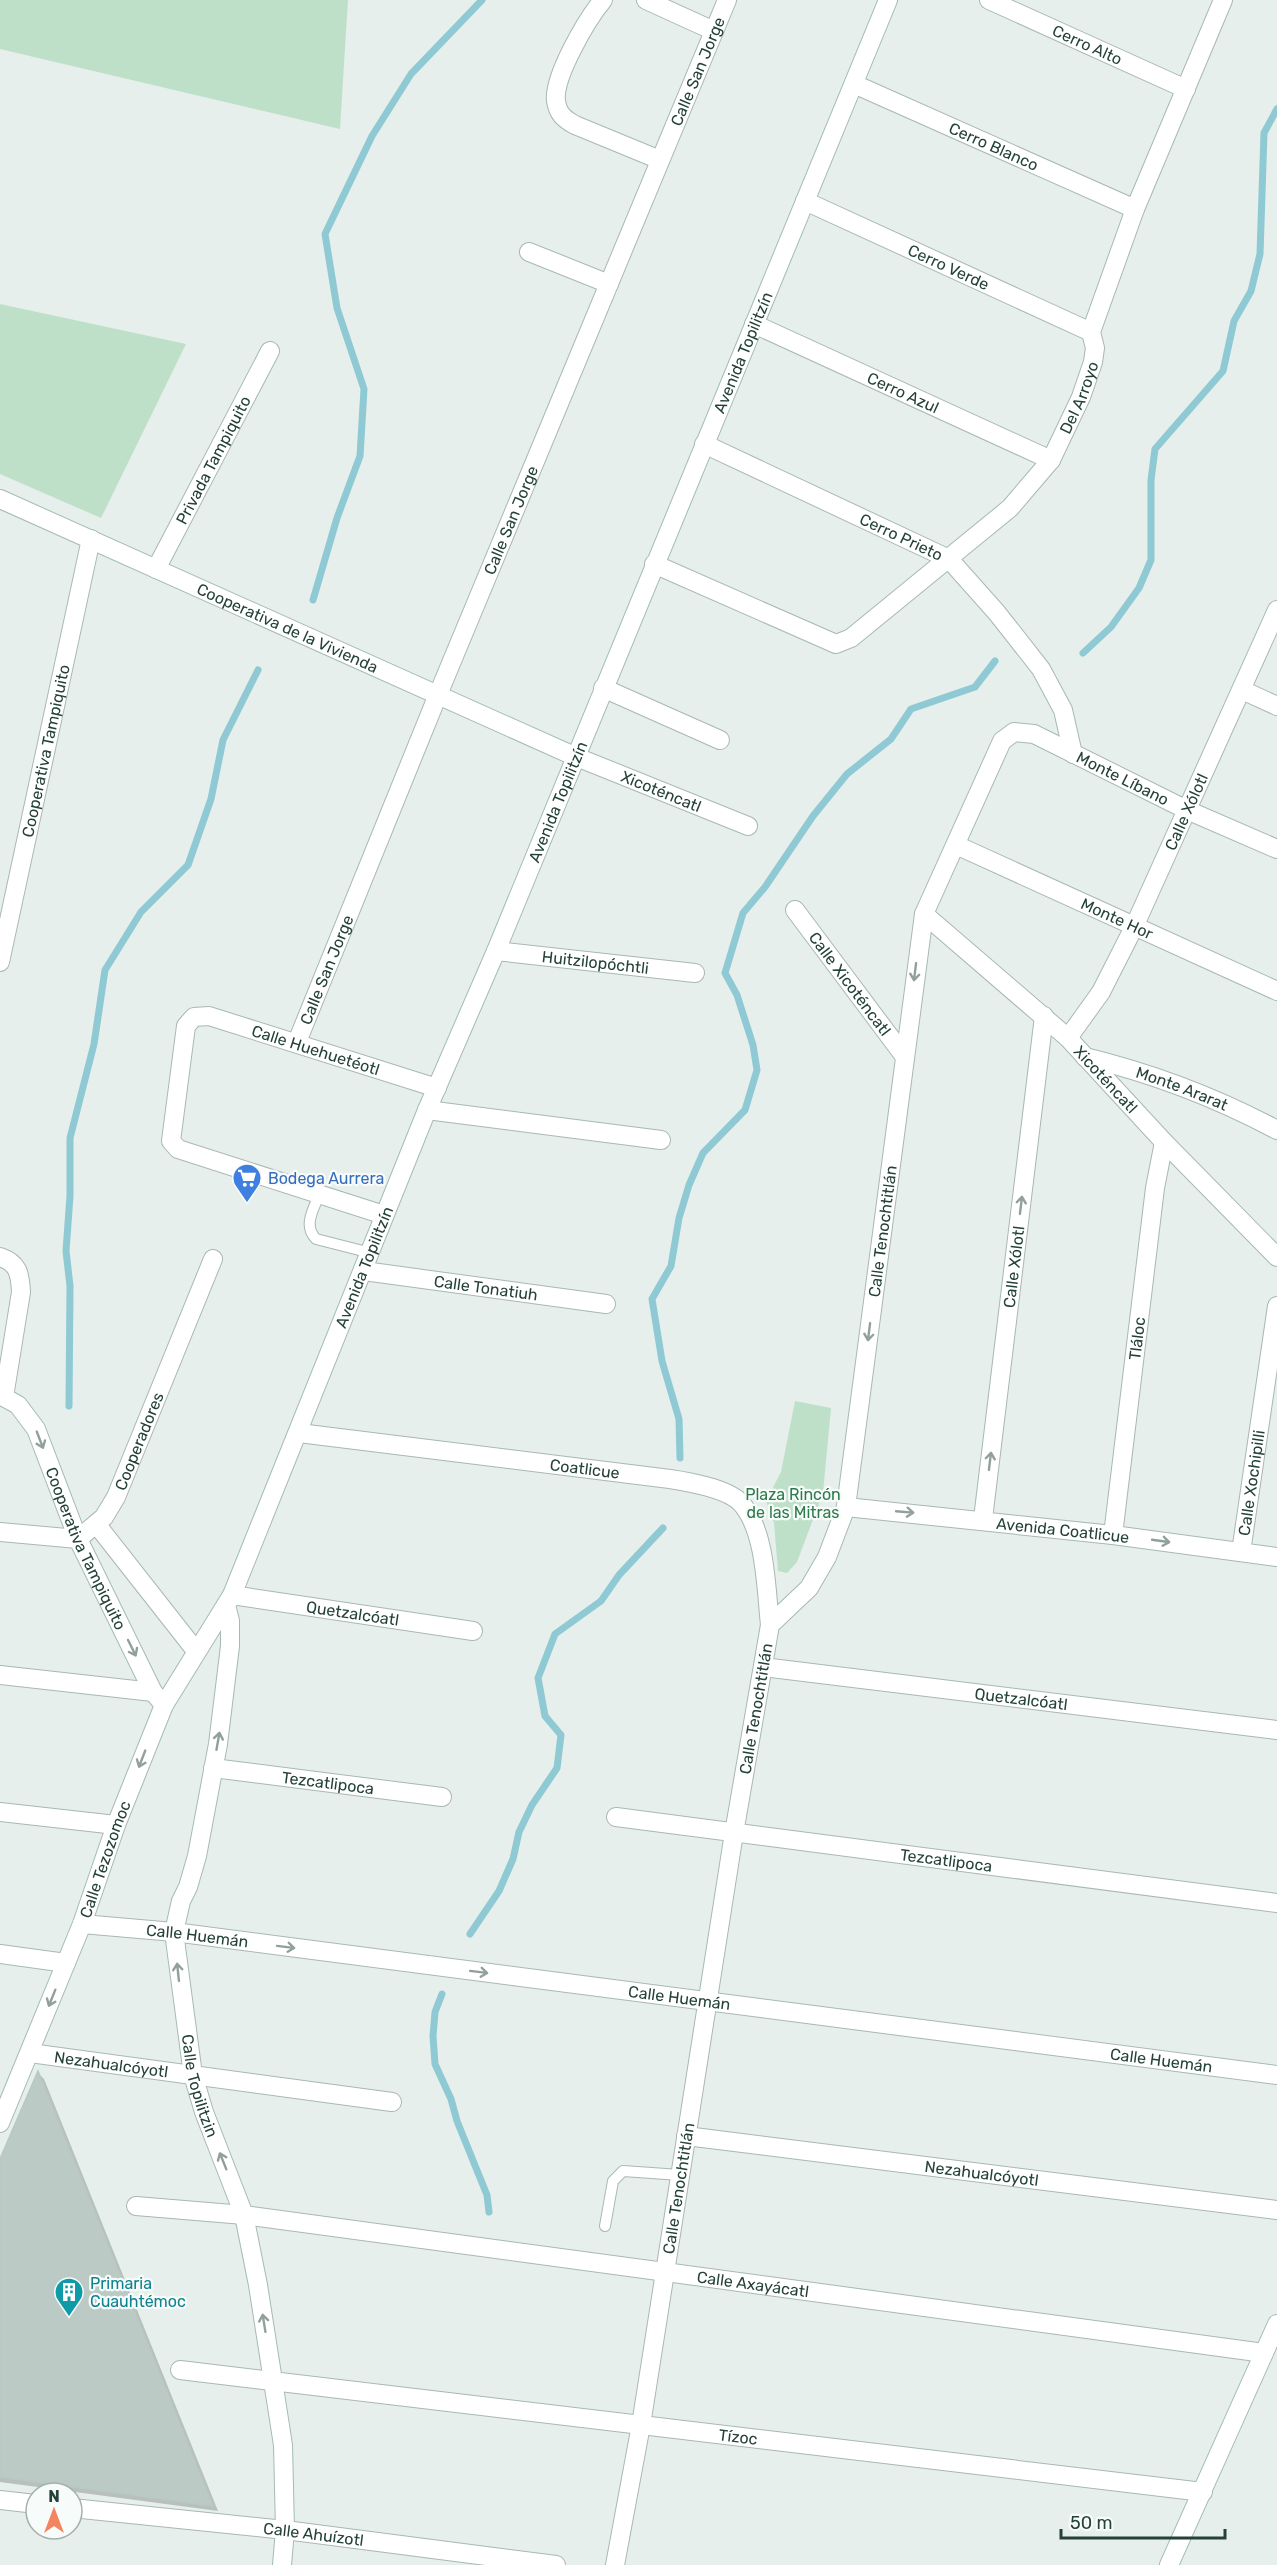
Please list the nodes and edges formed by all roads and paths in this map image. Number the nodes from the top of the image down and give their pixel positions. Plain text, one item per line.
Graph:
1 (603, 0) edge
2 (646, 0) edge
3 (728, 0) edge
4 (888, 0) edge
5 (989, 0) edge
6 (1223, 0) edge
7 (714, 31) junction
8 (854, 84) junction
9 (1186, 89) junction
10 (660, 160) junction
11 (805, 201) junction
12 (1135, 209) junction
13 (529, 252) dead end
14 (609, 284) junction
15 (754, 324) junction
16 (1091, 332) junction
17 (270, 351) dead end
18 (704, 444) junction
19 (1051, 460) junction
20 (0, 499) edge
21 (91, 539) junction
22 (949, 559) junction
23 (654, 564) junction
24 (156, 570) junction
25 (1277, 610) edge
26 (603, 688) junction
27 (1242, 690) junction
28 (437, 697) junction
29 (1277, 706) edge
30 (1034, 734) joint
31 (720, 740) dead end
32 (1073, 754) junction
33 (574, 756) junction
34 (1187, 810) junction
35 (748, 826) dead end
36 (956, 845) junction
37 (1277, 849) edge
38 (6, 897) edge
39 (795, 910) dead end
40 (924, 914) junction
41 (1134, 927) junction
42 (496, 951) junction
43 (0, 962) edge
44 (695, 973) dead end
45 (1277, 991) edge
46 (1044, 1016) junction
47 (1068, 1038) junction
48 (297, 1042) junction
49 (905, 1057) junction
50 (1084, 1057) junction
51 (437, 1088) junction
52 (428, 1110) junction
53 (1277, 1130) edge
54 (661, 1140) dead end
55 (1164, 1142) junction
56 (319, 1195) junction
57 (384, 1215) junction
58 (371, 1253) junction
59 (0, 1257) edge
60 (1277, 1257) edge
61 (213, 1259) dead end
62 (364, 1271) junction
63 (606, 1304) dead end
64 (1277, 1306) edge
65 (2, 1396) edge
66 (299, 1432) junction
67 (846, 1507) junction
68 (983, 1519) junction
69 (97, 1525) junction
70 (0, 1532) edge
71 (1113, 1534) junction
72 (78, 1539) junction
73 (1241, 1552) junction
74 (1277, 1557) edge
75 (229, 1600) junction
76 (770, 1625) junction
77 (472, 1631) dead end
78 (196, 1651) junction
79 (763, 1667) junction
80 (0, 1675) edge
81 (158, 1698) junction
82 (1277, 1730) edge
83 (213, 1767) junction
84 (442, 1797) dead end
85 (0, 1812) edge
86 (616, 1817) dead end
87 (116, 1825) junction
88 (734, 1833) junction
89 (1277, 1903) edge
90 (82, 1924) junction
91 (174, 1932) junction
92 (0, 1954) edge
93 (66, 1963) junction
94 (708, 2001) junction
95 (30, 2053) junction
96 (193, 2074) junction
97 (1277, 2075) edge
98 (7, 2089) edge
99 (392, 2102) dead end
100 (0, 2122) edge
101 (686, 2136) junction
102 (680, 2175) junction
103 (136, 2206) dead end
104 (1277, 2210) edge
105 (244, 2215) junction
106 (605, 2226) dead end
107 (666, 2274) junction
108 (1277, 2324) edge
109 (1264, 2353) junction
110 (180, 2370) dead end
111 (273, 2381) junction
112 (641, 2425) junction
113 (1203, 2492) junction
114 (0, 2500) edge
115 (24, 2503) edge
116 (84, 2509) edge
117 (285, 2530) junction
118 (282, 2565) edge
119 (556, 2565) edge
120 (615, 2565) edge
121 (1169, 2565) edge

1 - 10 street
2 - 7 street
3 - 7 street, Calle San Jorge
4 - 8 street, Avenida Topilitzín
5 - 9 street, Cerro Alto
6 - 9 street, Del Arroyo
7 - 10 street, Calle San Jorge
8 - 11 street, Avenida Topilitzín
8 - 12 street, Cerro Blanco
9 - 12 street, Del Arroyo
10 - 14 street, Calle San Jorge
11 - 15 street, Avenida Topilitzín
11 - 16 street, Cerro Verde
12 - 16 street, Del Arroyo
13 - 14 street
14 - 28 street, Calle San Jorge
15 - 18 street, Avenida Topilitzín
15 - 19 street, Cerro Azul
16 - 19 street, Del Arroyo
17 - 24 street, Privada Tampiquito
18 - 22 street, Cerro Prieto
18 - 23 street, Avenida Topilitzín
19 - 22 street, Del Arroyo
20 - 21 street, Cooperativa de la Vivienda
21 - 24 street, Cooperativa de la Vivienda
21 - 38 street, Cooperativa Tampiquito
22 - 23 street, Del Arroyo
22 - 32 street, Cerro Prieto
23 - 26 street, Avenida Topilitzín
24 - 28 street, Cooperativa de la Vivienda
25 - 27 street, Calle Xólotl
26 - 31 street
26 - 33 street, Avenida Topilitzín
27 - 29 street
27 - 34 street, Calle Xólotl
28 - 33 street, Cooperativa de la Vivienda
28 - 48 street, Calle San Jorge
30 - 32 street, Monte Líbano
30 - 36 street, Calle Tenochtitlán
32 - 34 street, Monte Líbano
33 - 35 street, Xicoténcatl
33 - 42 street, Avenida Topilitzín
34 - 37 street, Monte Líbano
34 - 41 street, Calle Xólotl
36 - 40 street, Calle Tenochtitlán
36 - 41 street, Monte Hor
38 - 43 street, Cooperativa Tampiquito
39 - 49 street, Calle Xicoténcatl
40 - 46 street, Xicoténcatl
40 -> 49 street, Calle Tenochtitlán
41 - 45 street, Monte Hor
41 - 47 street, Calle Xólotl
42 - 44 street, Huitzilopóchtli
42 - 51 street, Avenida Topilitzín
46 - 47 street, Xicoténcatl
68 -> 46 street, Calle Xólotl
47 - 50 street, Xicoténcatl
48 - 51 street, Calle Huehuetéotl
48 - 56 street, Calle Huehuetéotl
49 -> 67 street, Calle Tenochtitlán
50 - 53 street, Monte Ararat
50 - 55 street, Xicoténcatl
51 - 52 street, Avenida Topilitzín
52 - 54 street
52 - 57 street, Avenida Topilitzín
55 - 60 street, Xicoténcatl
55 - 71 street, Tláloc
56 - 57 street
56 - 58 lane
57 - 58 street, Avenida Topilitzín
58 - 62 street, Avenida Topilitzín
59 - 65 street
61 - 69 street, Cooperadores
62 - 63 street, Calle Tonatiuh
62 - 66 street, Avenida Topilitzín
64 - 73 street, Calle Xochipilli
65 -> 72 street, Cooperativa Tampiquito
66 - 75 street, Avenida Topilitzín
66 - 76 street, Coatlicue
67 -> 68 street, Avenida Coatlicue
67 - 76 street, Calle Tenochtitlán
68 - 71 street, Avenida Coatlicue
69 - 72 street, Cooperadores
69 - 78 street, Cooperativa Tampiquito
70 - 72 street
71 -> 73 street, Avenida Coatlicue
72 -> 81 street, Cooperativa Tampiquito
73 - 74 street, Avenida Coatlicue
75 - 77 street, Quetzalcóatl
75 - 78 street, Calle Tezozomoc
83 -> 75 street, Calle Topilitzin
76 - 79 street, Calle Tenochtitlán
78 - 81 street, Calle Tezozomoc
79 - 82 street, Quetzalcóatl
79 - 88 street, Calle Tenochtitlán
80 - 81 street
81 -> 87 street, Calle Tezozomoc
83 - 84 street, Tezcatlipoca
83 - 91 street, Calle Topilitzin
85 - 87 street
86 - 88 street, Tezcatlipoca
87 - 90 street, Calle Tezozomoc
88 - 89 street, Tezcatlipoca
88 - 94 street, Calle Tenochtitlán
90 - 91 street, Calle Huemán
90 - 93 street, Calle Tezozomoc
91 -> 94 street, Calle Huemán
96 -> 91 street, Calle Topilitzin
92 - 93 street
93 -> 95 street, Calle Tezozomoc
94 - 97 street, Calle Huemán
94 - 101 street, Calle Tenochtitlán
95 - 96 street, Nezahualcóyotl
95 - 98 street, Calle Tezozomoc
96 - 99 street, Nezahualcóyotl
105 -> 96 street, Calle Topilitzin
98 - 100 street, Calle Tezozomoc
101 - 102 street, Calle Tenochtitlán
101 - 104 street, Nezahualcóyotl
102 - 106 lane
102 - 107 street, Calle Tenochtitlán
103 - 105 street, Calle Axayácatl
105 - 107 street, Calle Axayácatl
111 -> 105 street, Calle Topilitzin
107 - 109 street, Calle Axayácatl
107 - 112 street, Calle Tenochtitlán
108 - 109 street
109 - 113 street
110 - 111 street, Tízoc
111 - 112 street, Tízoc
111 - 117 street, Calle Topilitzin
112 - 113 street, Tízoc
112 - 120 street, Calle Tenochtitlán
113 - 121 street
114 - 115 street
116 - 117 street, Calle Ahuízotl
117 - 118 street, Calle Topilitzin
117 - 119 street, Calle Ahuízotl

